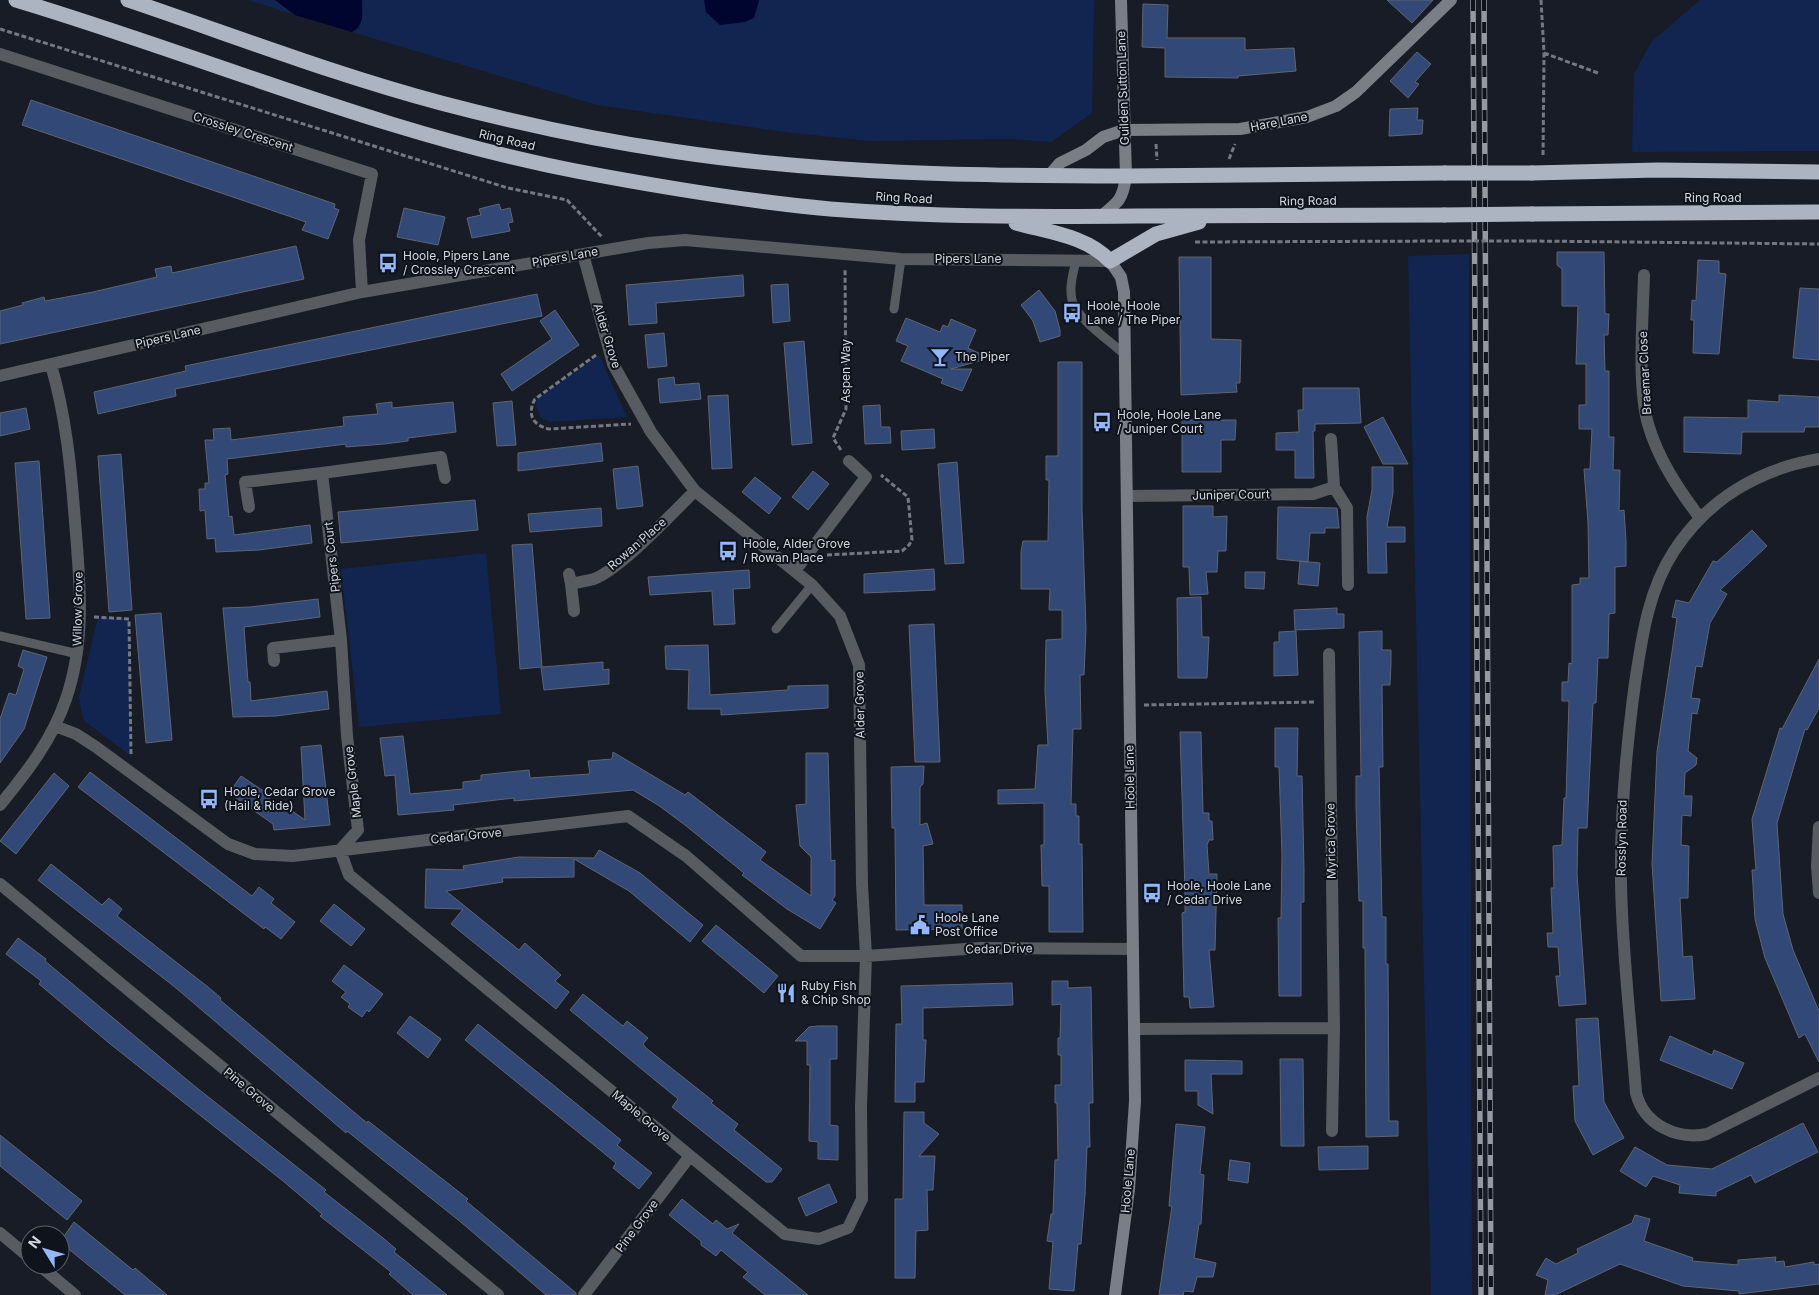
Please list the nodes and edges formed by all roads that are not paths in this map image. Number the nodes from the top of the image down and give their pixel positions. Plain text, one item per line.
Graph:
1 (16, 0) edge
2 (128, 0) edge
3 (1121, 0) edge
4 (1449, 2) edge
5 (0, 54) edge
6 (1124, 130) junction
7 (1819, 172) edge
8 (1126, 176) junction
9 (1048, 177) junction
10 (1819, 212) edge
11 (1100, 217) junction
12 (1216, 217) junction
13 (998, 218) junction
14 (583, 254) junction
15 (901, 259) junction
16 (1076, 261) junction
17 (1110, 261) junction
18 (1644, 275) dead end
19 (362, 292) junction
20 (894, 309) dead end
21 (1124, 354) junction
22 (51, 364) junction
23 (0, 376) edge
24 (1332, 439) dead end
25 (1819, 459) edge
26 (849, 462) road end
27 (322, 474) junction
28 (446, 478) dead end
29 (1334, 487) junction
30 (695, 491) junction
31 (1127, 496) junction
32 (249, 507) dead end
33 (1700, 518) junction
34 (795, 571) junction
35 (812, 585) junction
36 (1348, 585) dead end
37 (574, 612) dead end
38 (776, 629) dead end
39 (0, 636) edge
40 (341, 640) junction
41 (78, 654) junction
42 (1329, 654) dead end
43 (274, 661) dead end
44 (55, 726) junction
45 (348, 736) joint
46 (0, 805) edge
47 (1819, 827) edge
48 (340, 850) junction
49 (0, 884) edge
50 (1819, 893) edge
51 (1133, 949) junction
52 (866, 956) junction
53 (1334, 1028) junction
54 (1134, 1029) junction
55 (1819, 1078) edge
56 (1332, 1131) dead end
57 (690, 1156) junction
58 (0, 1233) edge
59 (20, 1250) edge
60 (51, 1275) edge
61 (75, 1295) edge
62 (498, 1295) edge
63 (584, 1295) edge
64 (1115, 1295) edge

1 - 13 highway, Ring Road
2 - 9 highway, Ring Road
3 - 6 street, Guilden Sutton Lane
4 - 6 street, Hare Lane
5 - 19 street, Crossley Crescent
6 - 8 street, Guilden Sutton Lane
6 - 9 street
7 - 8 highway, Ring Road, bridge
8 - 9 highway, Ring Road
8 - 11 street, Guilden Sutton Lane
10 - 12 highway, Ring Road, bridge
11 - 12 highway, Ring Road
11 - 13 highway, Ring Road
12 - 17 highway
13 - 17 highway
14 - 15 street, Pipers Lane
14 - 19 street, Pipers Lane
14 - 30 street, Alder Grove
15 - 16 street, Pipers Lane
15 - 20 lane
16 - 17 street, Pipers Lane
16 - 21 lane
17 - 21 street, Hoole Lane
18 - 33 street, Braemar Close
19 - 22 street, Pipers Lane
21 - 31 street, Hoole Lane
22 - 23 street, Pipers Lane
22 - 41 street, Willow Grove
24 - 29 street
25 - 33 street, Rosslyn Road
26 - 34 street
27 - 28 street
27 - 32 street
27 - 40 street, Pipers Court
29 - 31 street, Juniper Court
29 - 36 street
30 - 34 street, Alder Grove
30 - 37 street, Rowan Place
31 - 51 street, Hoole Lane
33 - 55 street, Rosslyn Road
34 - 35 street, Alder Grove
35 - 38 lane
35 - 52 street, Alder Grove
39 - 41 lane
40 - 43 street
40 - 45 street, Pipers Court
41 - 44 street, Willow Grove
42 - 53 street, Myrica Grove
44 - 46 street, Willow Grove
44 - 48 street, Cedar Grove
45 - 48 street, Maple Grove
47 - 50 street
48 - 52 street, Cedar Grove
48 - 57 street, Maple Grove
49 - 62 street, Pine Grove
51 - 52 street, Cedar Drive
51 - 54 street, Hoole Lane
52 - 57 street, Maple Grove
53 - 54 street
53 - 56 street, Myrica Grove
54 - 64 street, Hoole Lane
57 - 63 street, Pine Grove
58 - 59 street
60 - 61 street

